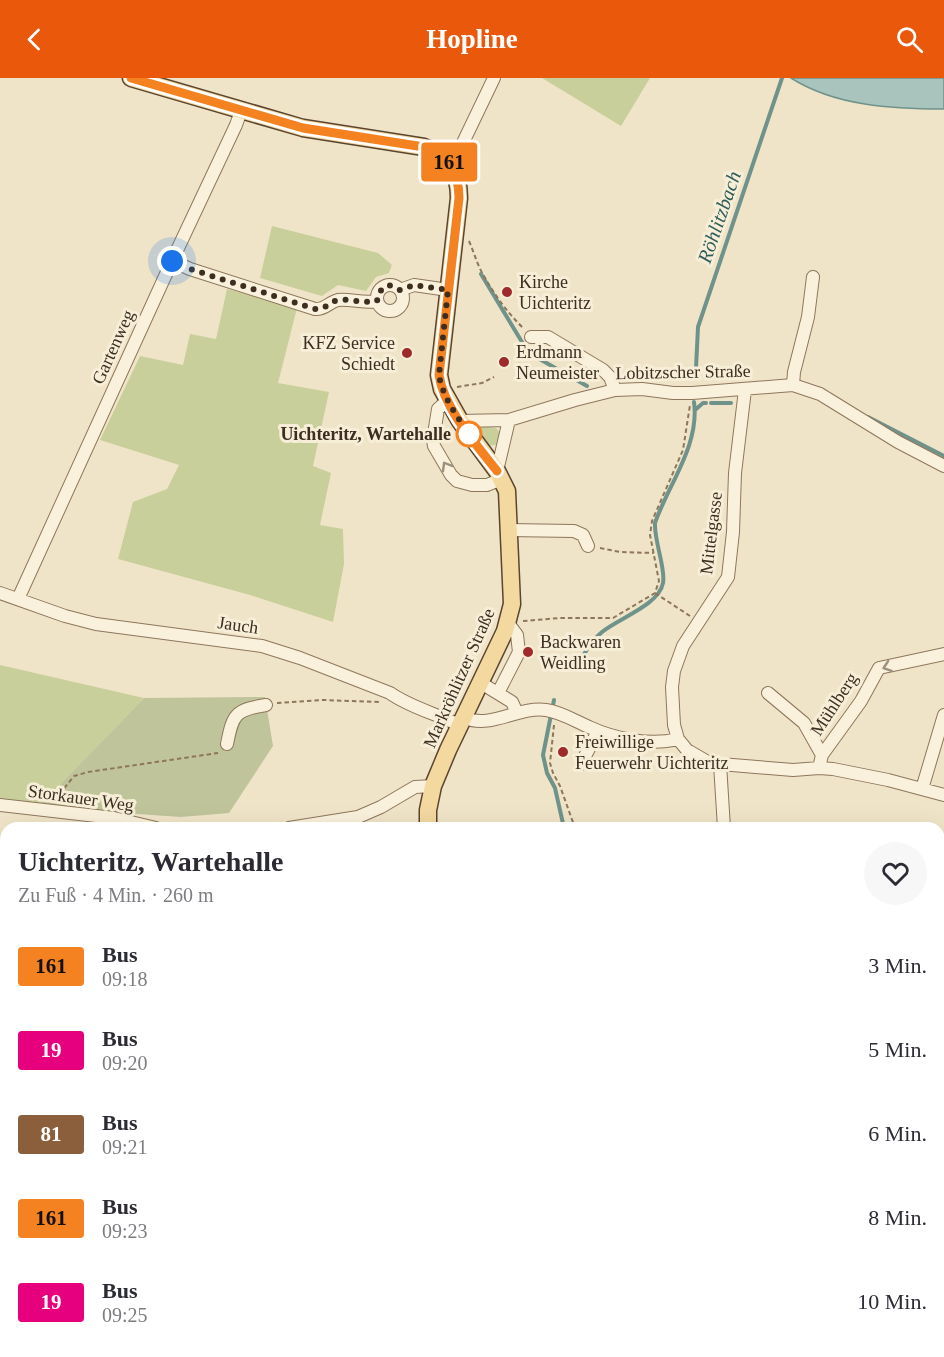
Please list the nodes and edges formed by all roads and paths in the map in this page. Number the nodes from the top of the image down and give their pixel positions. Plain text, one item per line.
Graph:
1 (131, 78) edge
2 (494, 78) edge
3 (241, 111) junction
4 (451, 164) junction
5 (456, 229) junction
6 (172, 261) junction
7 (813, 277) dead end
8 (400, 290) junction
9 (448, 290) junction
10 (377, 301) junction
11 (531, 337) joint
12 (522, 347) dead end
13 (494, 377) dead end
14 (516, 382) dead end
15 (793, 385) junction
16 (615, 390) junction
17 (745, 390) junction
18 (692, 393) junction
19 (445, 394) junction
20 (509, 420) junction
21 (459, 421) junction
22 (944, 466) edge
23 (499, 475) junction
24 (508, 530) junction
25 (588, 546) joint
26 (654, 553) junction
27 (0, 593) edge
28 (655, 593) junction
29 (18, 599) junction
30 (698, 621) junction
31 (508, 623) junction
32 (944, 654) edge
33 (481, 683) junction
34 (498, 693) junction
35 (768, 693) dead end
36 (400, 700) junction
37 (266, 705) joint
38 (550, 711) junction
39 (517, 714) junction
40 (944, 715) edge
41 (463, 722) junction
42 (598, 731) junction
43 (678, 739) junction
44 (227, 744) joint
45 (821, 761) junction
46 (581, 764) dead end
47 (720, 764) junction
48 (433, 786) junction
49 (922, 789) junction
50 (944, 795) edge
51 (0, 805) edge
52 (48, 809) junction
53 (131, 822) edge
54 (327, 822) edge
55 (428, 822) edge
56 (573, 822) edge
57 (724, 822) edge

1 - 3 main road
2 - 4 street
3 - 4 main road
3 - 6 street, Gartenweg
4 - 5 main road
5 - 9 main road
5 - 11 path
6 - 10 street
6 - 29 street, Gartenweg
7 - 15 street
8 - 9 street
8 - 10 street
8 - 10 street
9 - 19 main road
11 - 16 street
12 - 14 path
13 - 19 path
15 - 17 street, Lobitzscher Straße
15 - 22 street, Lobitzscher Straße
16 - 18 street, Lobitzscher Straße
16 - 20 street, Lobitzscher Straße
17 - 18 street, Lobitzscher Straße
17 - 30 street, Mittelgasse
18 - 26 path
19 - 21 main road
23 -> 19 street
20 - 21 street, Lobitzscher Straße
20 - 23 street
21 - 23 main road
23 - 24 main road, Markröhlitzer Straße
24 - 25 street
24 - 31 main road, Markröhlitzer Straße
25 - 26 path
26 - 28 path
27 - 29 street, Jauch
28 - 30 path
28 - 31 path
29 - 36 street, Jauch
30 - 43 street, Mittelgasse
31 - 33 main road, Markröhlitzer Straße
31 - 34 street
32 -> 45 street, Mühlberg
33 - 34 street
33 - 41 main road, Markröhlitzer Straße
34 - 39 street
35 - 45 street, Mühlberg
36 - 37 path
36 - 41 street, Jauch
37 - 44 street
38 - 39 street
38 - 42 street
38 - 56 path
39 - 41 street
40 - 49 street
41 - 48 main road, Markröhlitzer Straße
42 - 43 street
42 - 46 street
43 - 47 street
44 - 52 path
45 - 47 street
45 - 49 street
47 - 57 street
48 - 54 street
48 - 55 main road, Markröhlitzer Straße
49 - 50 street
51 - 52 street, Storkauer Weg
52 - 53 street, Storkauer Weg

